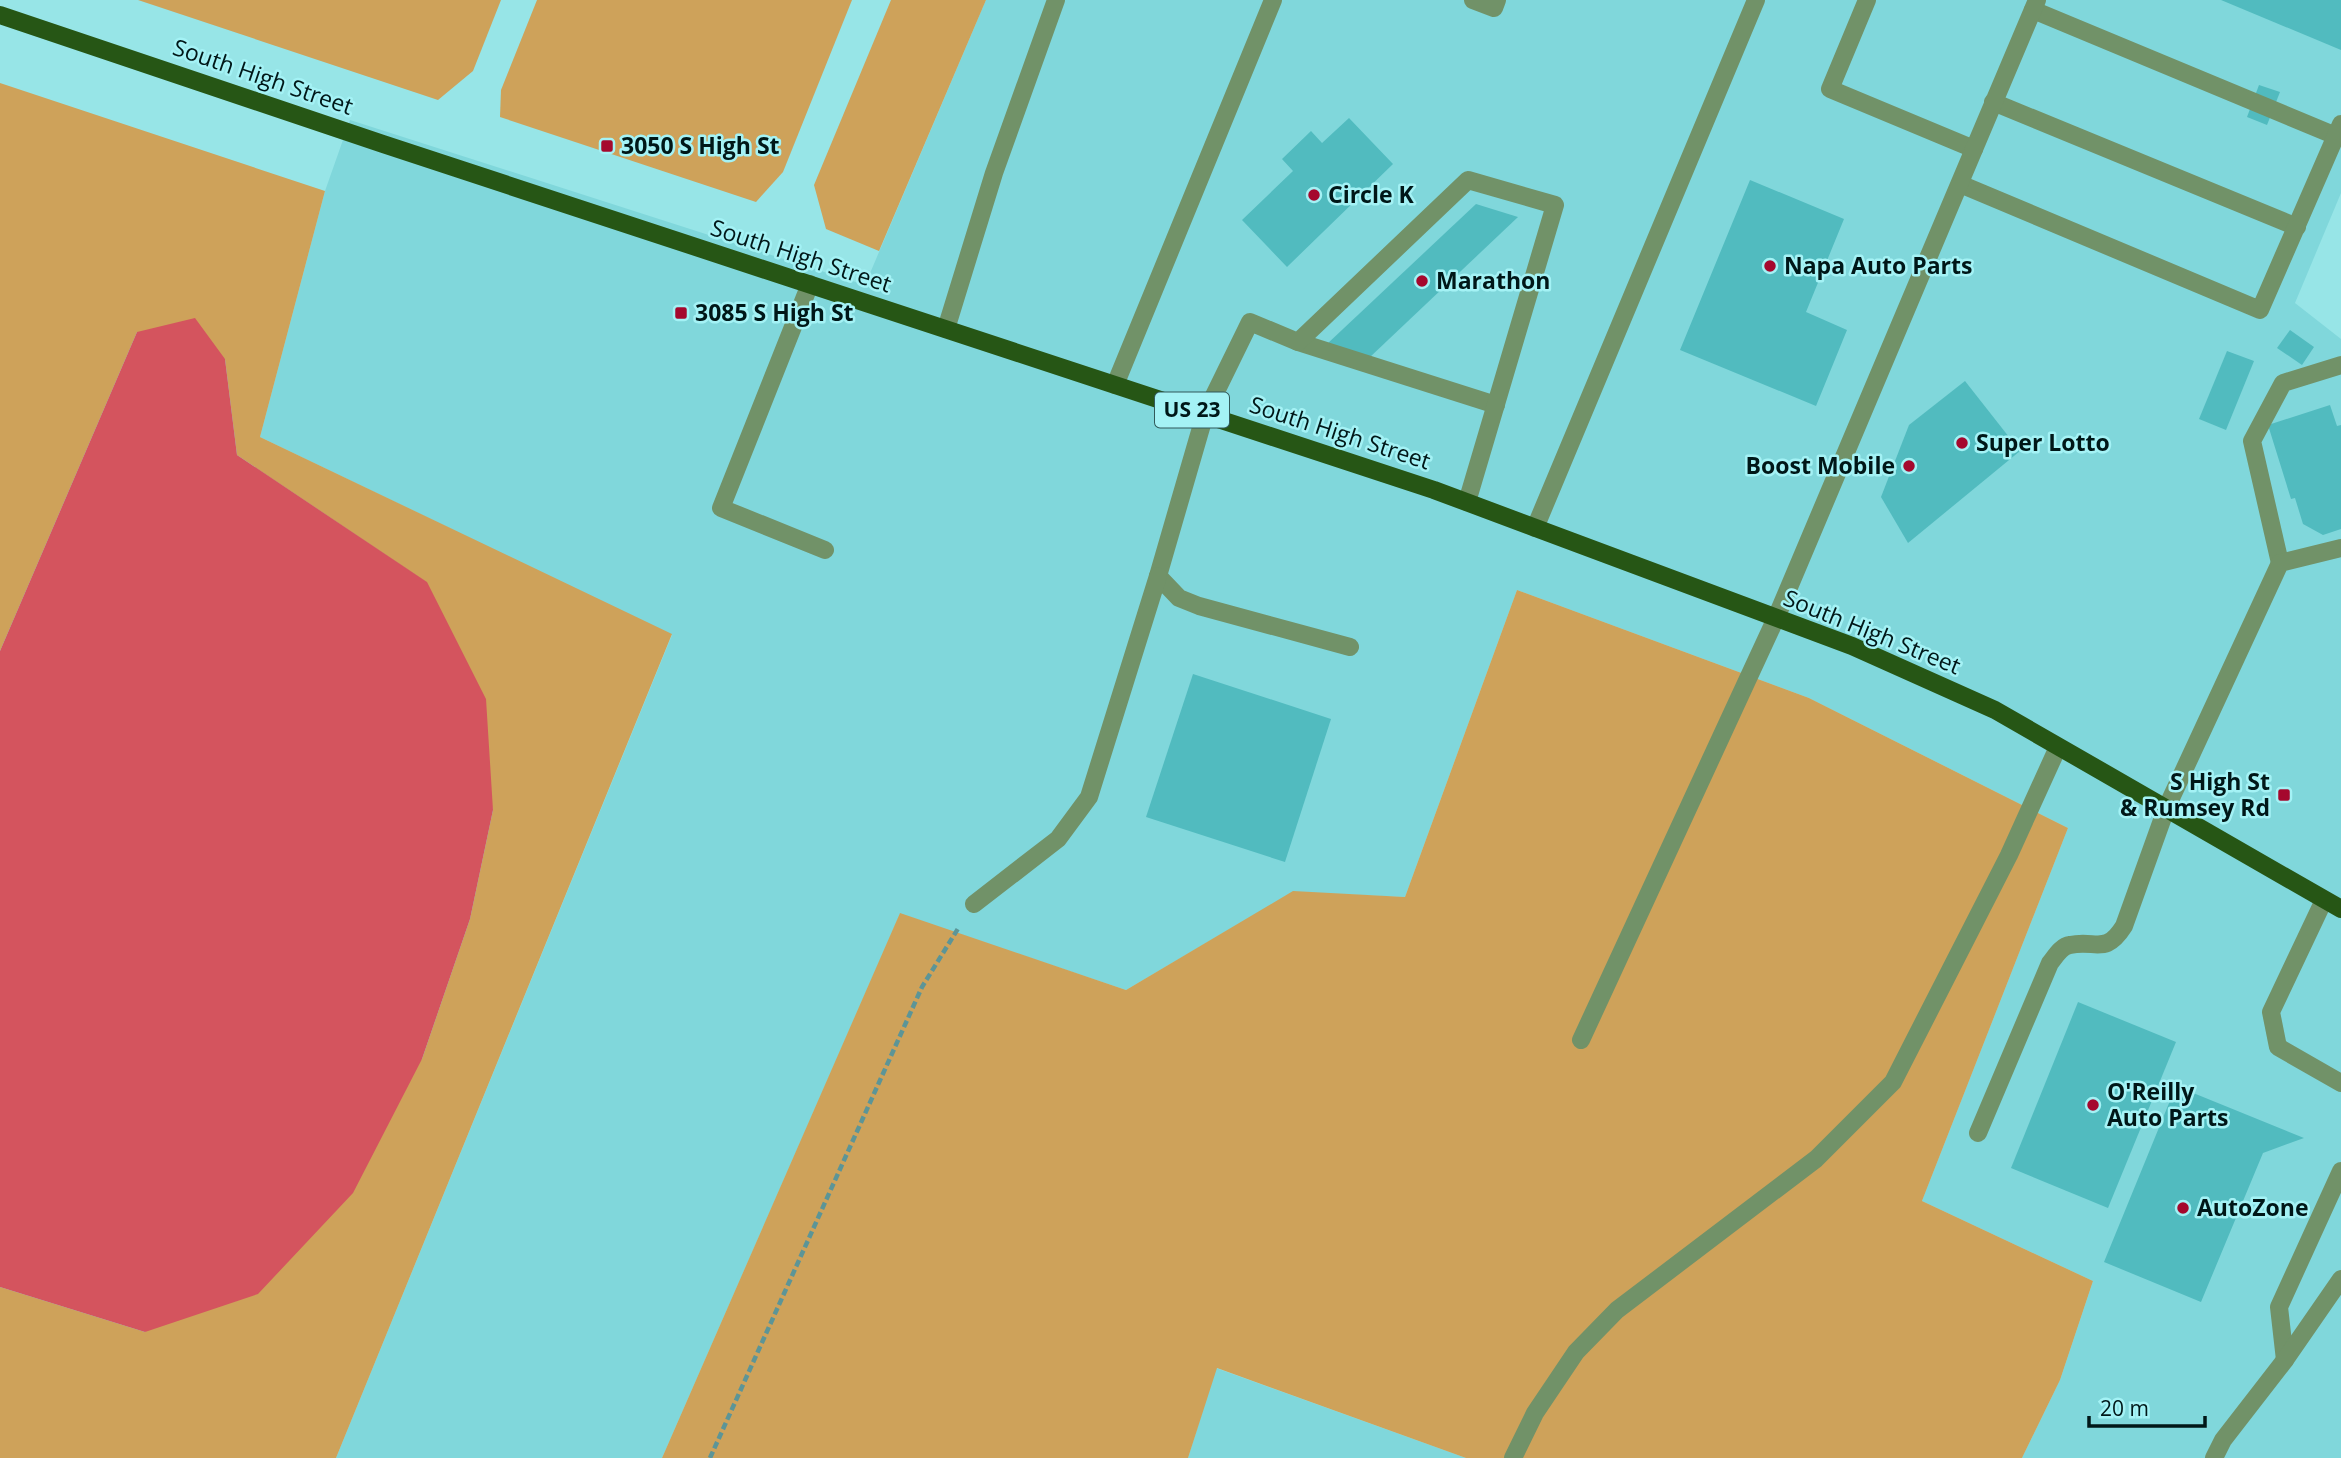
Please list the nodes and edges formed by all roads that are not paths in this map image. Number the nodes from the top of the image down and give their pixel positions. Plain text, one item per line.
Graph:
1 (1056, 0) edge
2 (1273, 0) edge
3 (1473, 0) edge
4 (1497, 0) edge
5 (1756, 0) edge
6 (1867, 0) edge
7 (2035, 5) edge
8 (0, 15) edge
9 (1993, 102) junction
10 (2339, 130) edge
11 (1974, 149) junction
12 (1960, 184) junction
13 (2297, 227) junction
14 (810, 285) junction
15 (946, 329) junction
16 (1298, 342) junction
17 (2341, 365) edge
18 (1115, 385) junction
19 (1496, 405) junction
20 (1205, 414) junction
21 (1467, 502) junction
22 (1535, 528) junction
23 (2341, 548) edge
24 (825, 550) dead end
25 (2280, 564) junction
26 (1158, 576) junction
27 (1776, 618) junction
28 (1350, 647) dead end
29 (2058, 747) junction
30 (2166, 809) junction
31 (2324, 900) junction
32 (974, 904) road end
33 (2341, 909) edge
34 (1581, 1040) dead end
35 (2341, 1083) edge
36 (1978, 1133) dead end
37 (2341, 1171) edge
38 (2341, 1279) edge
39 (2285, 1360) junction
40 (1513, 1458) edge
41 (2214, 1458) edge

1 - 15 lane
2 - 18 lane
3 - 4 lane
5 - 22 lane
6 - 11 lane
7 - 9 lane
7 - 10 lane
8 - 14 main road, South High Street / US 23
9 - 11 lane
9 - 13 lane
10 - 13 lane
11 - 12 lane
12 - 13 lane
12 - 27 lane
14 - 15 main road, South High Street / US 23
14 - 24 lane
15 - 18 main road, South High Street / US 23
16 - 19 lane
16 - 19 lane
16 - 20 lane
17 - 25 lane
18 - 20 main road, South High Street / US 23
19 - 21 lane
20 - 21 main road, South High Street / US 23
20 - 26 lane
21 - 22 main road, South High Street / US 23
22 - 27 main road, South High Street / US 23
23 - 25 lane
25 - 30 lane
26 - 28 lane
26 - 32 lane
27 - 29 main road, South High Street / US 23
27 - 34 lane
29 - 30 main road, South High Street / US 23
29 - 40 lane
30 - 31 main road, South High Street / US 23
30 - 36 lane
31 - 33 main road, South High Street / US 23
31 - 35 lane
37 - 39 lane
38 - 39 lane
39 - 41 lane

